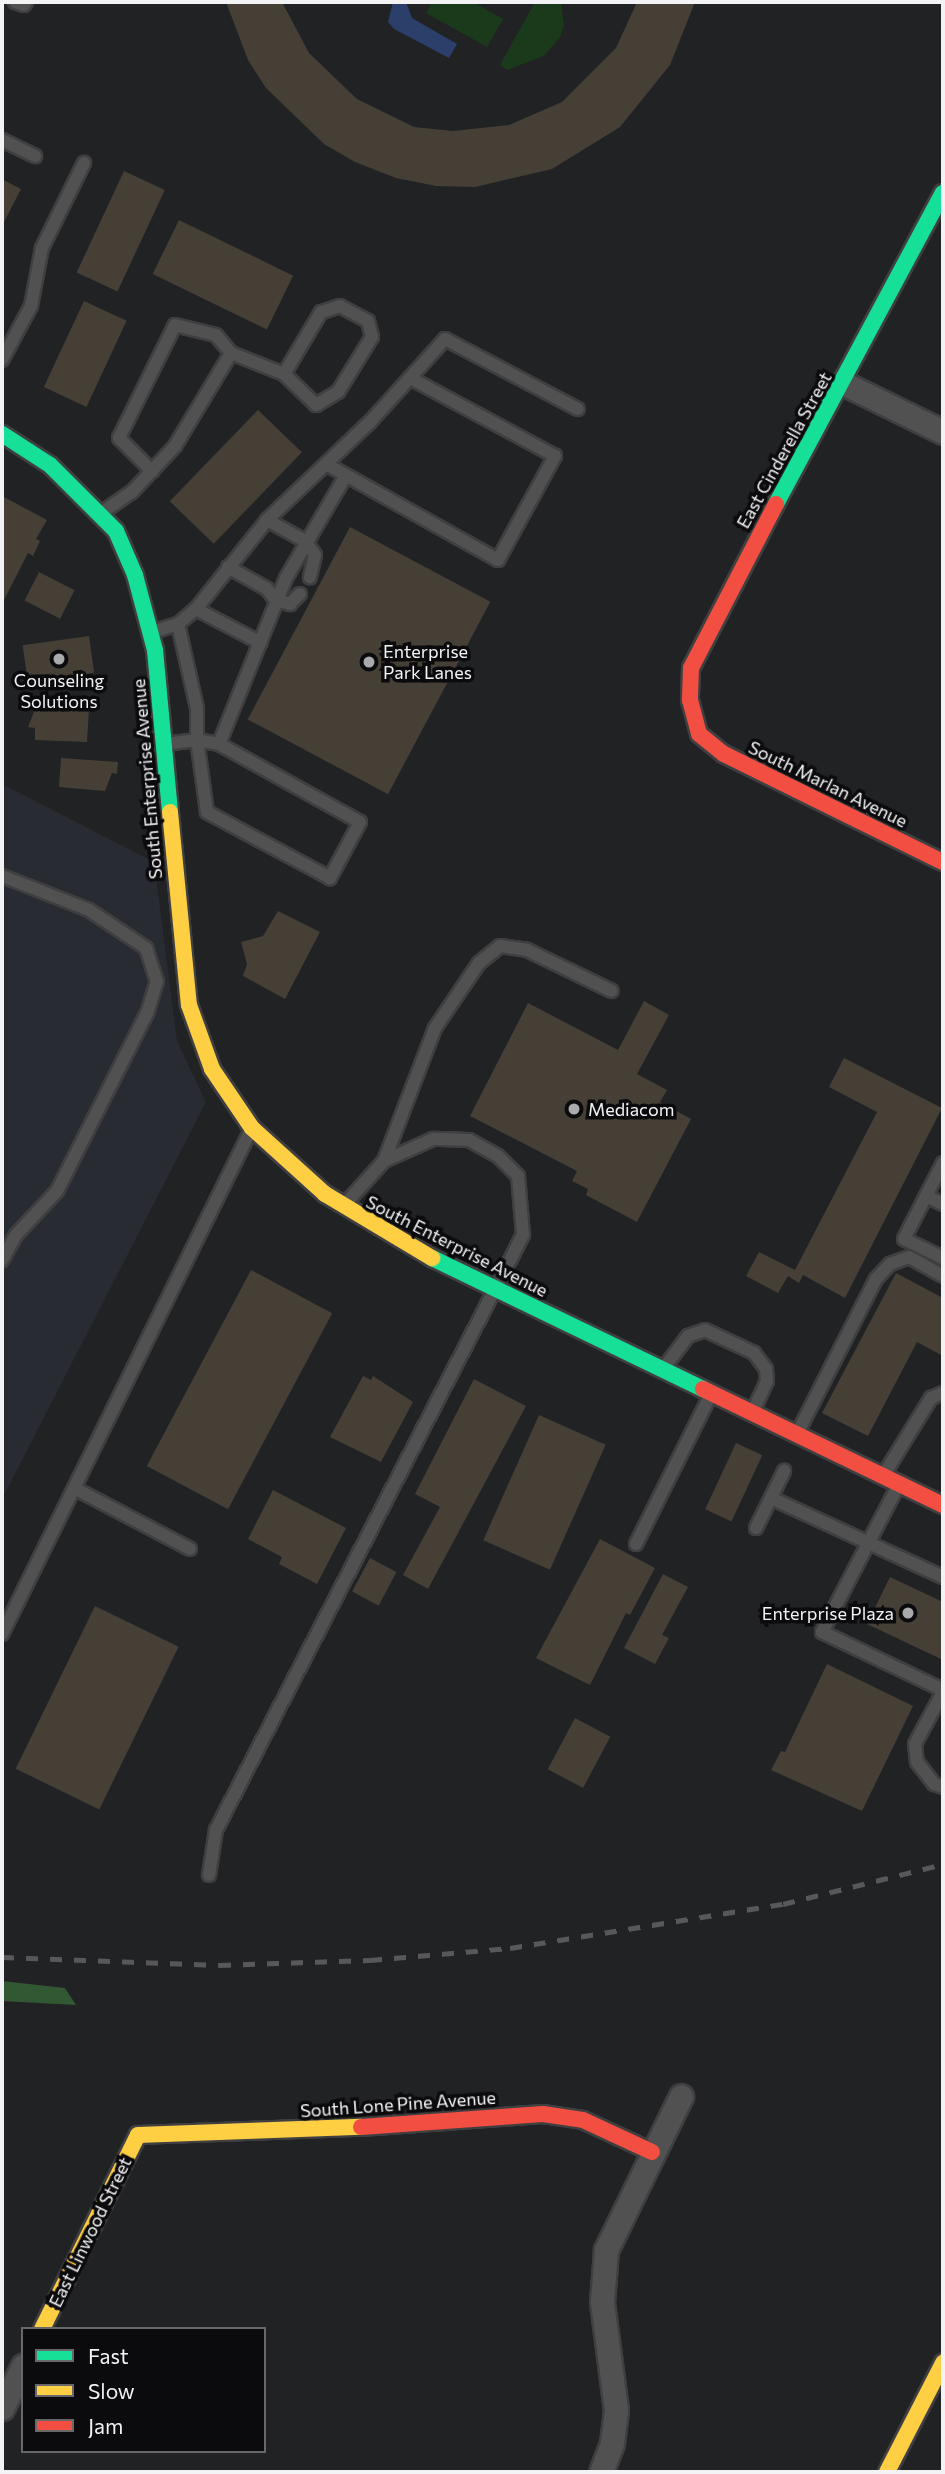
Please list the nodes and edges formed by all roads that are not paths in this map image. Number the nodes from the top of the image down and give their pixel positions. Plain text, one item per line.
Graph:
1 (15, 2) edge
2 (26, 2) edge
3 (2, 140) edge
4 (35, 156) dead end
5 (84, 163) dead end
6 (943, 193) edge
7 (231, 353) junction
8 (2, 360) edge
9 (284, 374) junction
10 (410, 378) junction
11 (843, 383) junction
12 (578, 409) dead end
13 (943, 432) edge
14 (2, 434) edge
15 (326, 464) junction
16 (152, 471) junction
17 (345, 477) junction
18 (100, 514) junction
19 (267, 520) junction
20 (304, 541) junction
21 (228, 567) junction
22 (310, 577) dead end
23 (300, 594) dead end
24 (276, 600) junction
25 (197, 609) junction
26 (178, 624) junction
27 (152, 632) junction
28 (261, 643) junction
29 (699, 734) joint
30 (197, 740) junction
31 (163, 744) junction
32 (219, 744) junction
33 (943, 862) edge
34 (2, 876) edge
35 (612, 991) dead end
36 (252, 1128) junction
37 (384, 1161) junction
38 (943, 1163) edge
39 (926, 1196) junction
40 (943, 1204) edge
41 (342, 1206) junction
42 (943, 1258) edge
43 (2, 1260) edge
44 (943, 1276) edge
45 (495, 1289) junction
46 (662, 1370) junction
47 (943, 1393) edge
48 (711, 1394) junction
49 (752, 1413) junction
50 (797, 1435) junction
51 (784, 1471) dead end
52 (883, 1476) junction
53 (899, 1484) junction
54 (74, 1488) junction
55 (771, 1498) junction
56 (942, 1501) edge
57 (757, 1528) dead end
58 (869, 1542) junction
59 (636, 1544) dead end
60 (190, 1549) dead end
61 (943, 1577) edge
62 (2, 1634) edge
63 (943, 1691) edge
64 (943, 1787) edge
65 (209, 1875) dead end
66 (681, 2096) dead end
67 (138, 2135) joint
68 (652, 2152) junction
69 (43, 2327) edge
70 (943, 2363) edge
71 (21, 2370) edge
72 (2, 2408) edge
73 (601, 2472) edge
74 (887, 2472) edge

1 - 2 lane
3 - 4 lane
5 - 8 lane
6 - 11 street, East Cinderella Street
7 - 9 lane
7 - 16 lane
7 - 16 lane
9 - 9 lane
10 - 12 lane
10 - 15 lane
10 - 17 lane
11 - 13 street
11 - 29 street, East Cinderella Street
14 - 18 street, South Enterprise Avenue
15 - 17 lane
15 - 19 lane
16 - 18 lane
17 - 20 lane
18 - 27 street, South Enterprise Avenue
19 - 20 lane
19 - 21 lane
20 - 22 lane
20 - 24 lane
21 - 24 lane
21 - 25 lane
23 - 24 lane
24 - 28 lane
25 - 26 lane
25 - 28 lane
26 - 27 lane
26 - 30 lane
27 - 31 street, South Enterprise Avenue
28 - 32 lane
29 - 33 street, South Marlan Avenue
30 - 31 lane
30 - 32 lane
30 - 32 lane
31 - 36 street, South Enterprise Avenue
34 - 43 lane
35 - 37 lane
36 - 41 street, South Enterprise Avenue
36 - 54 lane
37 - 41 lane
37 - 45 lane
38 - 39 lane
39 - 40 lane
39 - 42 lane
41 - 45 street, South Enterprise Avenue
44 - 50 lane
45 - 46 street, South Enterprise Avenue
45 - 65 lane
46 - 48 street, South Enterprise Avenue
46 - 49 lane
47 - 52 lane
48 - 49 street, South Enterprise Avenue
48 - 59 lane
49 - 50 street, South Enterprise Avenue
50 - 52 street, South Enterprise Avenue
51 - 55 lane
52 - 53 street, South Enterprise Avenue
53 - 56 street, South Enterprise Avenue
53 - 58 lane
54 - 60 lane
54 - 62 lane
55 - 57 lane
55 - 58 lane
58 - 61 lane
58 - 63 lane
63 - 64 lane
66 - 68 street
67 - 68 street, South Lone Pine Avenue
67 - 69 street, East Linwood Street
68 - 73 street
70 - 74 street
71 - 72 street

